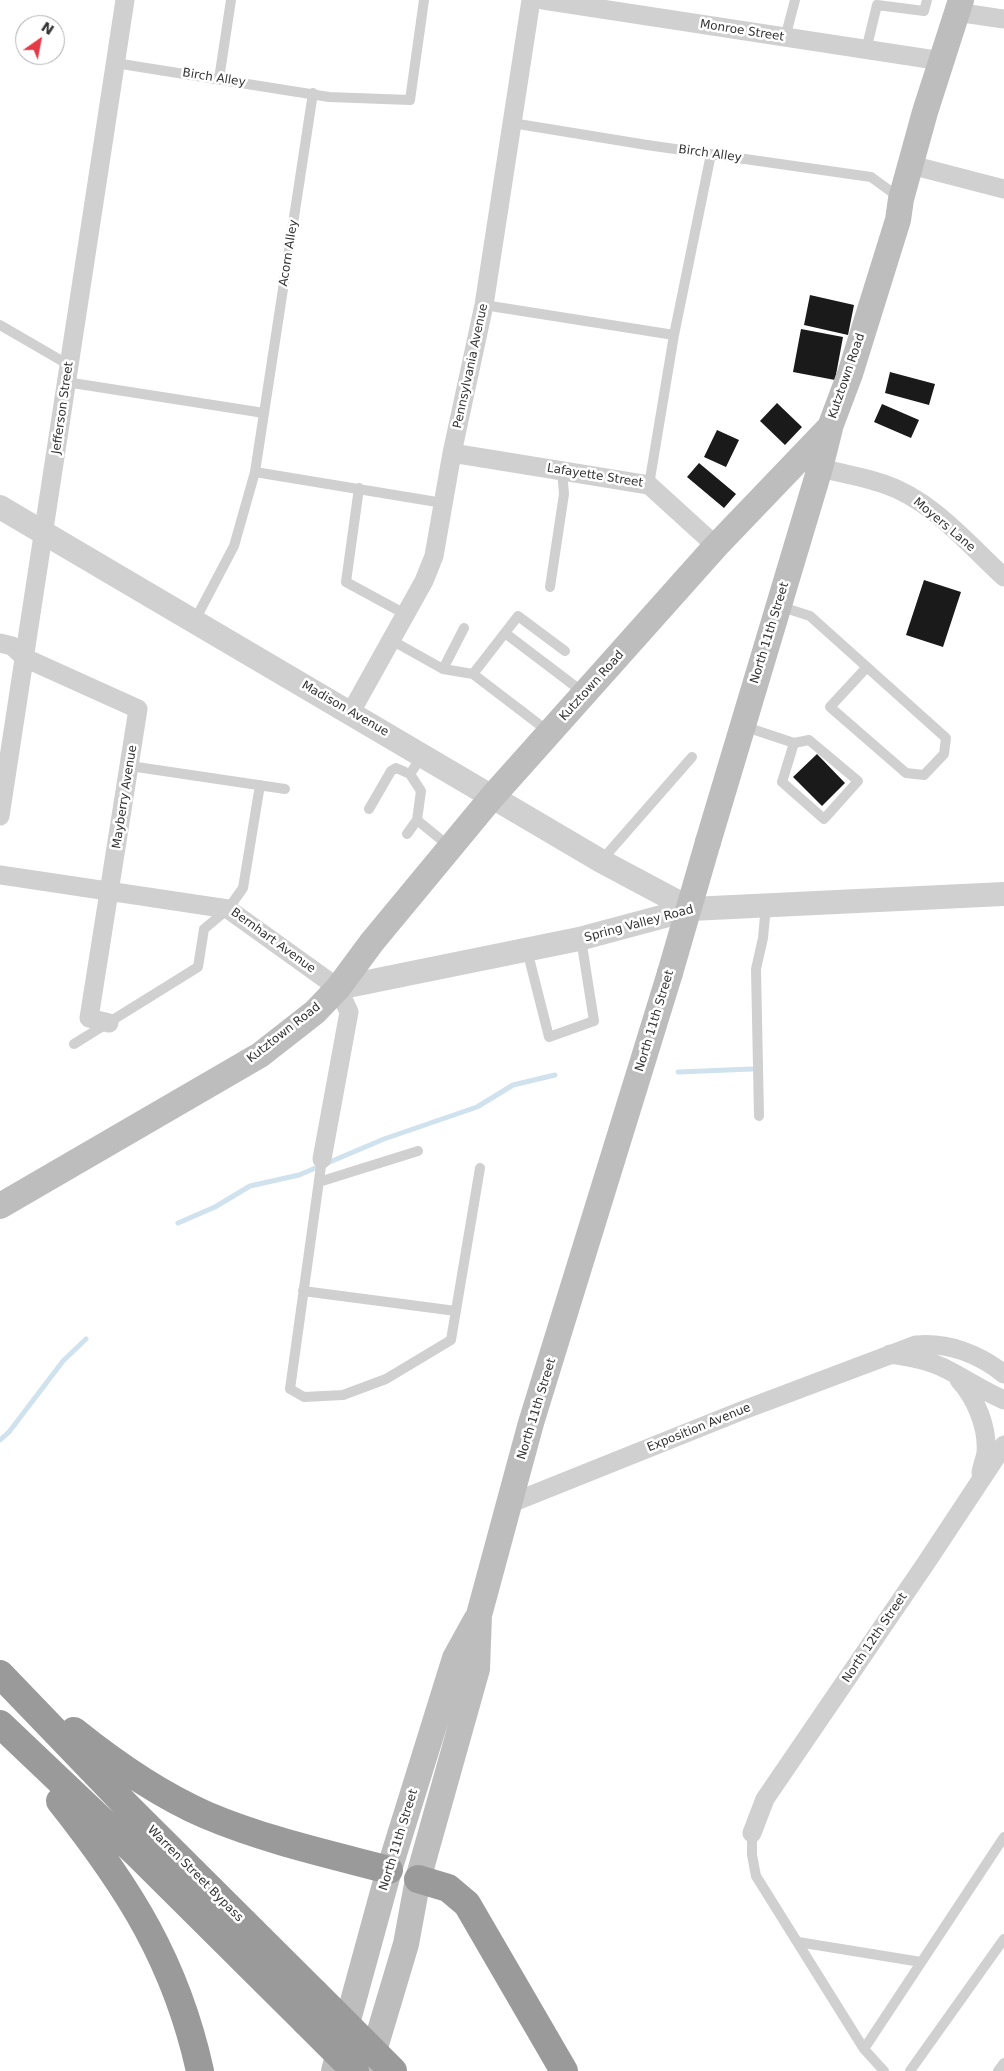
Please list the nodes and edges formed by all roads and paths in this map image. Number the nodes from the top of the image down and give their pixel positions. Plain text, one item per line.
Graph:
1 (125, 0) edge
2 (231, 0) edge
3 (424, 0) edge
4 (531, 0) edge
5 (543, 0) edge
6 (795, 0) edge
7 (927, 0) edge
8 (958, 6) edge
9 (1004, 20) edge
10 (785, 38) junction
11 (866, 50) junction
12 (942, 61) junction
13 (115, 63) junction
14 (219, 79) junction
15 (313, 93) junction
16 (512, 123) junction
17 (711, 154) junction
18 (911, 165) junction
19 (1004, 188) edge
20 (901, 199) junction
21 (484, 304) junction
22 (0, 325) edge
23 (674, 336) junction
24 (68, 373) junction
25 (264, 413) junction
26 (830, 427) junction
27 (452, 453) junction
28 (820, 468) junction
29 (562, 471) junction
30 (255, 472) junction
31 (649, 485) junction
32 (359, 488) junction
33 (443, 503) junction
34 (0, 507) edge
35 (45, 533) junction
36 (716, 546) junction
37 (1004, 577) edge
38 (550, 587) dead end
39 (778, 606) junction
40 (405, 614) junction
41 (194, 622) junction
42 (464, 628) dead end
43 (505, 633) junction
44 (391, 640) junction
45 (0, 643) edge
46 (565, 652) dead end
47 (25, 658) junction
48 (867, 666) junction
49 (443, 669) junction
50 (473, 674) junction
51 (585, 694) junction
52 (351, 712) junction
53 (742, 726) junction
54 (550, 733) junction
55 (794, 743) junction
56 (692, 757) dead end
57 (416, 765) junction
58 (130, 766) junction
59 (260, 785) junction
60 (285, 789) dead end
61 (492, 797) junction
62 (369, 809) dead end
63 (0, 816) edge
64 (417, 820) junction
65 (407, 834) dead end
66 (450, 847) junction
67 (601, 861) junction
68 (0, 875) edge
69 (110, 891) junction
70 (1004, 894) edge
71 (766, 905) junction
72 (228, 909) junction
73 (691, 909) junction
74 (581, 939) junction
75 (527, 950) junction
76 (338, 988) junction
77 (109, 1023) junction
78 (74, 1044) dead end
79 (759, 1116) dead end
80 (418, 1151) dead end
81 (322, 1159) joint
82 (480, 1168) dead end
83 (318, 1182) junction
84 (0, 1206) edge
85 (303, 1291) junction
86 (456, 1311) junction
87 (889, 1353) junction
88 (980, 1357) junction
89 (1004, 1363) edge
90 (945, 1368) junction
91 (1004, 1374) edge
92 (1004, 1400) edge
93 (1004, 1445) edge
94 (980, 1479) junction
95 (509, 1504) junction
96 (479, 1615) junction
97 (0, 1673) edge
98 (0, 1725) edge
99 (752, 1833) joint
100 (1004, 1838) edge
101 (389, 1870) junction
102 (418, 1879) junction
103 (1004, 1939) edge
104 (798, 1942) junction
105 (921, 1962) junction
106 (864, 2049) junction
107 (1004, 2063) edge
108 (200, 2071) edge
109 (334, 2071) edge
110 (354, 2071) edge
111 (368, 2071) edge
112 (393, 2071) edge
113 (564, 2071) edge
114 (884, 2071) edge
115 (910, 2071) edge
116 (998, 2071) edge

1 - 13 street, Jefferson Street
2 - 14 lane
3 - 15 lane, Birch Alley
4 - 16 street, Pennsylvania Avenue
5 - 10 street, Monroe Street
6 - 10 lane
7 - 11 lane
8 - 9 street
8 - 12 main road, Kutztown Road
10 - 11 street, Monroe Street
11 - 12 street, Monroe Street
12 - 18 main road, Kutztown Road
13 - 14 lane, Birch Alley
13 - 24 street, Jefferson Street
14 - 15 lane, Birch Alley
15 - 25 lane, Acorn Alley
16 - 17 lane, Birch Alley
16 - 21 street, Pennsylvania Avenue
17 - 20 lane, Birch Alley
17 - 23 lane
18 - 19 street
18 - 20 main road, Kutztown Road
20 - 26 main road, Kutztown Road
21 - 23 lane
21 - 27 street, Pennsylvania Avenue
22 - 24 lane
23 - 31 lane
24 - 25 lane
24 - 35 street, Jefferson Street
25 - 30 lane, Acorn Alley
26 - 28 main road, North 11th Street
26 - 36 main road, Kutztown Road
27 - 29 street, Lafayette Street
27 - 33 street, Pennsylvania Avenue
28 - 37 street, Moyers Lane
28 - 39 main road, North 11th Street
29 - 31 street, Lafayette Street
29 - 38 lane
30 - 32 lane
30 - 41 lane, Acorn Alley
31 - 36 street, Lafayette Street
32 - 33 lane
32 - 40 lane
33 - 40 street, Pennsylvania Avenue
34 - 35 street, Madison Avenue
35 - 41 street, Madison Avenue
35 - 47 street, Jefferson Street
36 - 51 main road, Kutztown Road
39 - 48 lane
39 - 53 main road, North 11th Street
40 - 44 street, Pennsylvania Avenue
41 - 52 street, Madison Avenue
42 - 49 lane
43 - 46 lane
43 - 50 lane
43 - 51 lane
44 - 49 lane
44 - 52 street, Pennsylvania Avenue
45 - 47 street, Mayberry Avenue
47 - 58 street, Mayberry Avenue
47 - 63 street, Jefferson Street
48 - 48 lane
49 - 50 lane
50 - 54 lane
51 - 54 main road, Kutztown Road
52 - 57 street, Madison Avenue
53 - 55 lane
53 - 95 main road, North 11th Street, bridge
54 - 61 main road, Kutztown Road
55 - 55 lane
56 - 67 lane
57 - 61 street, Madison Avenue
57 - 62 lane
57 - 64 lane
58 - 59 lane
58 - 69 street, Mayberry Avenue
59 - 60 lane
59 - 72 lane
61 - 66 main road, Kutztown Road
61 - 67 street, Madison Avenue
64 - 65 lane
64 - 66 lane
66 - 76 main road, Kutztown Road
67 - 73 street, Madison Avenue
68 - 69 street, Bernhart Avenue
69 - 72 street, Bernhart Avenue
69 - 77 street, Mayberry Avenue
70 - 71 street, Spring Valley Road
71 - 73 street, Spring Valley Road
71 - 79 lane
72 - 76 street, Bernhart Avenue
72 - 77 lane
73 - 74 street, Spring Valley Road
74 - 75 street, Spring Valley Road
74 - 75 lane
75 - 76 street, Spring Valley Road
76 - 81 street, Bernhart Avenue
76 - 84 main road, Kutztown Road
77 - 78 lane
80 - 83 lane
81 - 83 lane
82 - 86 lane
83 - 85 lane
85 - 86 lane
85 - 86 lane
87 - 88 street, Exposition Avenue
87 - 90 street
87 - 95 street, Exposition Avenue
88 - 89 street
88 - 91 street, Exposition Avenue
90 - 92 street
90 - 94 street
93 - 94 street, North 12th Street
94 - 99 street, North 12th Street
95 - 96 main road, North 11th Street
96 - 101 main road, North 11th Street
96 - 102 main road, North 11th Street
97 - 101 highway
97 - 112 highway, Warren Street Bypass, bridge
98 - 108 highway
98 - 110 highway, bridge
99 - 104 lane
100 - 105 lane
101 - 102 main road
101 - 109 main road, North 11th Street
102 - 111 main road, North 11th Street
102 - 113 highway
103 - 115 lane
104 - 105 lane
104 - 106 lane
105 - 106 lane
106 - 114 lane
107 - 116 lane

